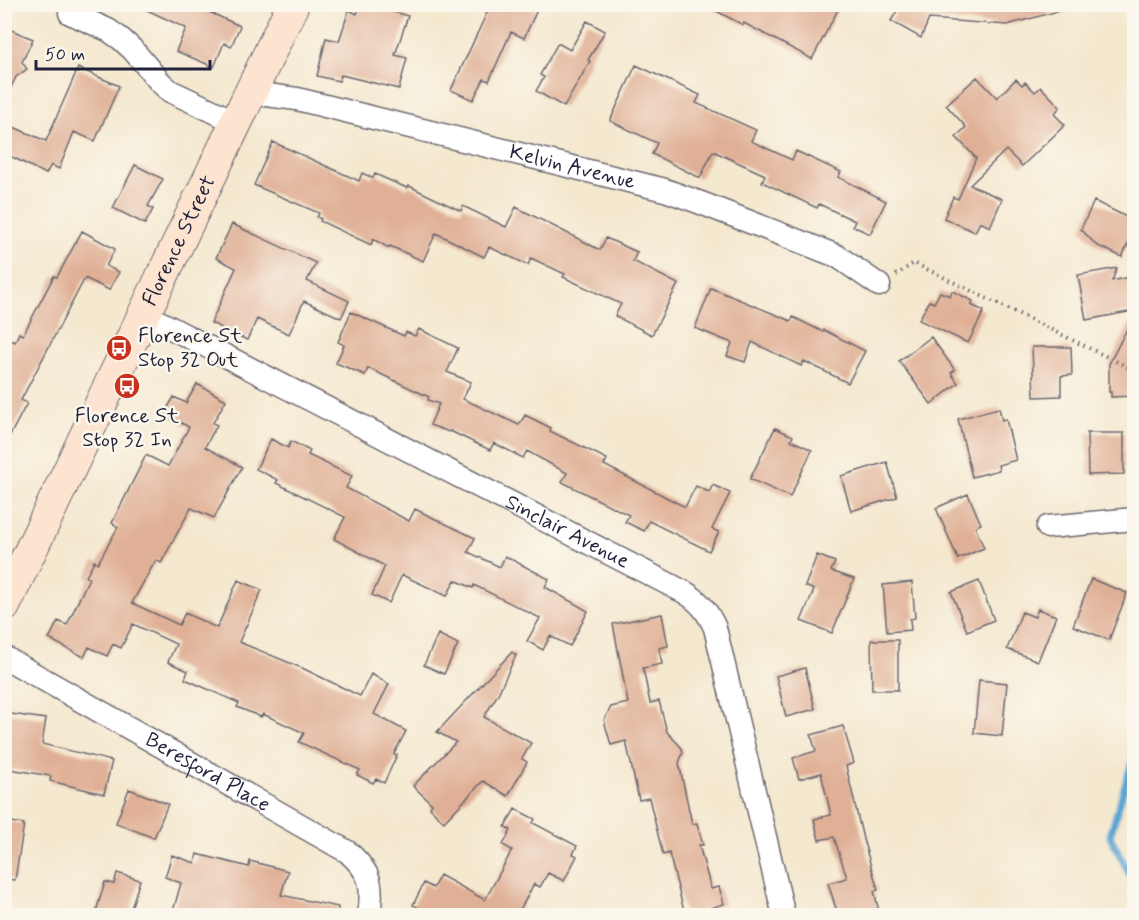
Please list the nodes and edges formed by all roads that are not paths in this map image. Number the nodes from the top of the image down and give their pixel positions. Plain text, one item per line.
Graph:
1 (293, 4) edge
2 (70, 13) dead end
3 (251, 93) junction
4 (236, 122) junction
5 (879, 285) road end
6 (144, 314) junction
7 (1134, 519) edge
8 (1048, 527) dead end
9 (4, 606) edge
10 (4, 657) edge
11 (369, 915) edge
12 (784, 915) edge

1 - 3 street, Florence Street
2 - 4 street
3 - 4 street, Florence Street
3 - 5 street, Kelvin Avenue
4 - 6 street, Florence Street
6 - 9 street, Florence Street
6 - 12 street, Sinclair Avenue
7 - 8 street
10 - 11 street, Beresford Place

